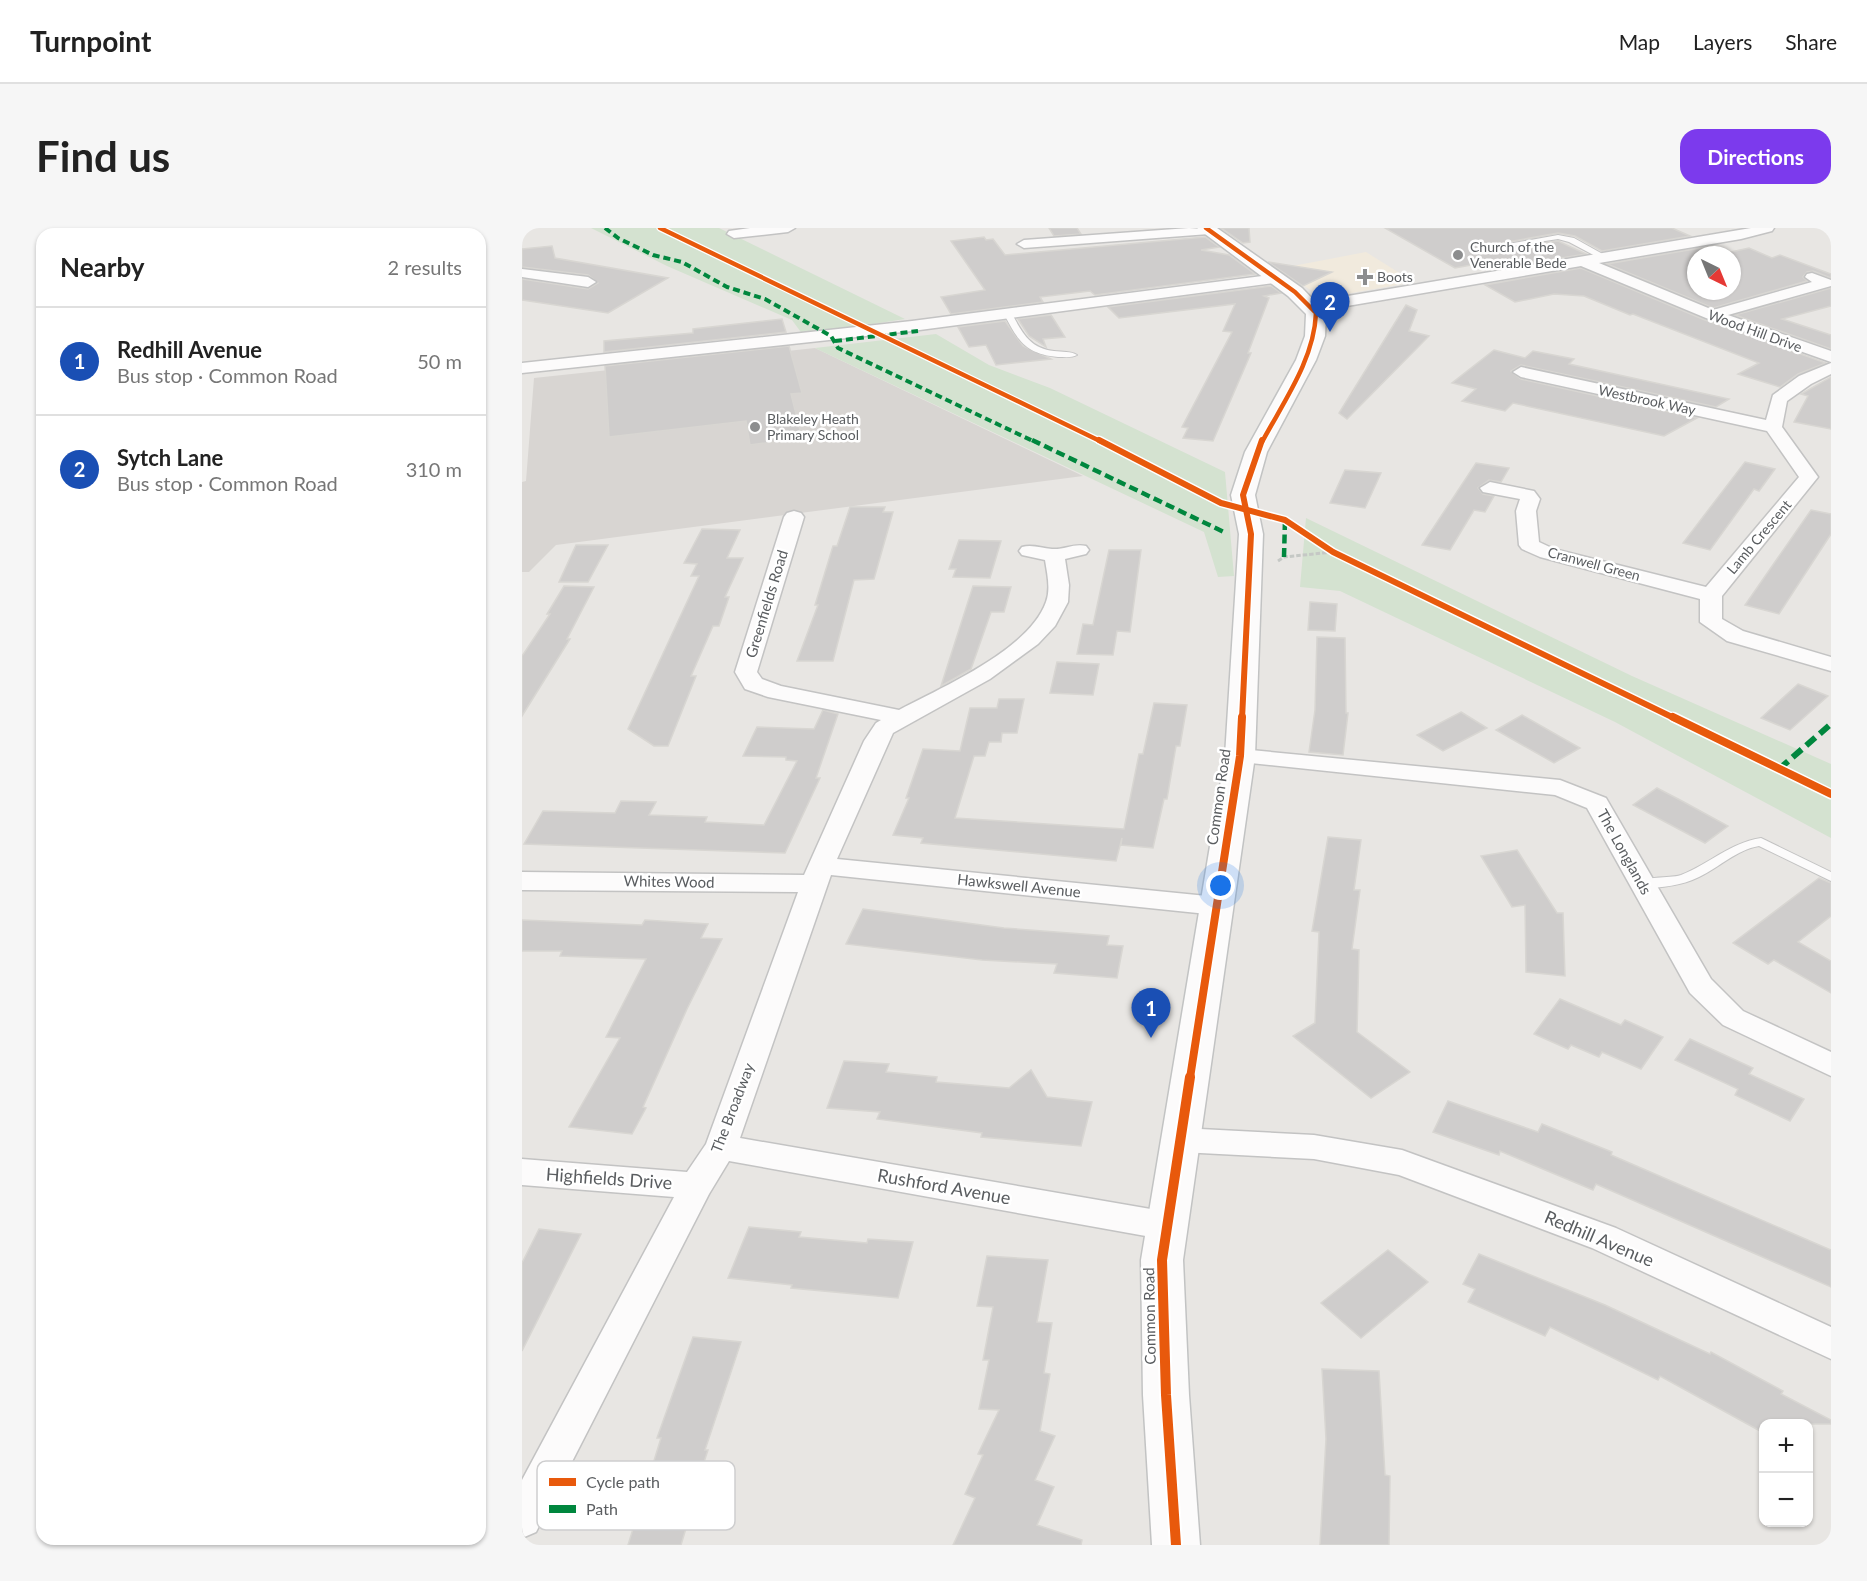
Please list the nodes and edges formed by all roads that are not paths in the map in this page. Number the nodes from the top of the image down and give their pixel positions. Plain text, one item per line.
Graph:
1 (788, 228) edge
2 (1724, 228) edge
3 (1767, 228) edge
4 (1207, 229) edge
5 (734, 234) dead end
6 (1741, 235) junction
7 (1024, 244) dead end
8 (1501, 246) dead end
9 (1604, 257) junction
10 (1581, 261) junction
11 (522, 273) edge
12 (1812, 277) dead end
13 (1277, 279) junction
14 (588, 282) dead end
15 (1312, 307) junction
16 (1008, 314) junction
17 (1712, 315) junction
18 (1073, 355) dead end
19 (1831, 357) edge
20 (522, 368) edge
21 (1831, 368) edge
22 (1521, 372) dead end
23 (1773, 427) junction
24 (1809, 477) junction
25 (1831, 482) edge
26 (1490, 488) dead end
27 (794, 517) dead end
28 (1079, 550) dead end
29 (1029, 551) dead end
30 (1054, 556) junction
31 (1711, 595) junction
32 (1831, 664) edge
33 (899, 719) junction
34 (1240, 756) junction
35 (818, 875) junction
36 (1831, 878) edge
37 (522, 881) edge
38 (1643, 885) junction
39 (1217, 906) junction
40 (1831, 1065) edge
41 (1181, 1140) junction
42 (721, 1147) junction
43 (522, 1172) edge
44 (696, 1186) junction
45 (1168, 1226) junction
46 (1831, 1344) edge
47 (553, 1461) edge
48 (537, 1491) edge
49 (522, 1520) edge
50 (1176, 1545) edge

1 - 5 street
2 - 6 street
3 - 6 street
4 - 7 street
4 - 13 street
6 - 9 street
8 - 9 lane
9 - 10 street
10 - 15 street
10 - 17 street, Wood Hill Drive
11 - 14 street
12 - 17 street
13 - 15 street
13 - 16 street
15 - 34 street, Common Road
16 - 18 lane
16 - 20 street
17 - 19 street, Wood Hill Drive
21 - 23 street
22 - 23 street, Westbrook Way
23 - 24 street
24 - 25 street
24 - 31 street, Lamb Crescent
26 - 31 street, Cranwell Green
27 - 33 street, Greenfields Road
28 - 30 street
29 - 30 street
30 - 33 street, The Broadway
31 - 32 street
33 - 35 street, The Broadway
34 - 38 street, The Longlands
34 - 39 street, Common Road
35 - 37 street, Whites Wood
35 - 39 street, Hawkswell Avenue
35 - 42 street, The Broadway
36 - 38 lane
38 - 40 street, The Longlands
39 - 41 street, Common Road
41 - 45 street, Common Road
41 - 46 street, Redhill Avenue
42 - 44 street, The Broadway
42 - 45 street, Rushford Avenue
43 - 44 street, Highfields Drive
44 - 47 street, The Broadway
45 - 50 street, Common Road
48 - 49 street, The Broadway

